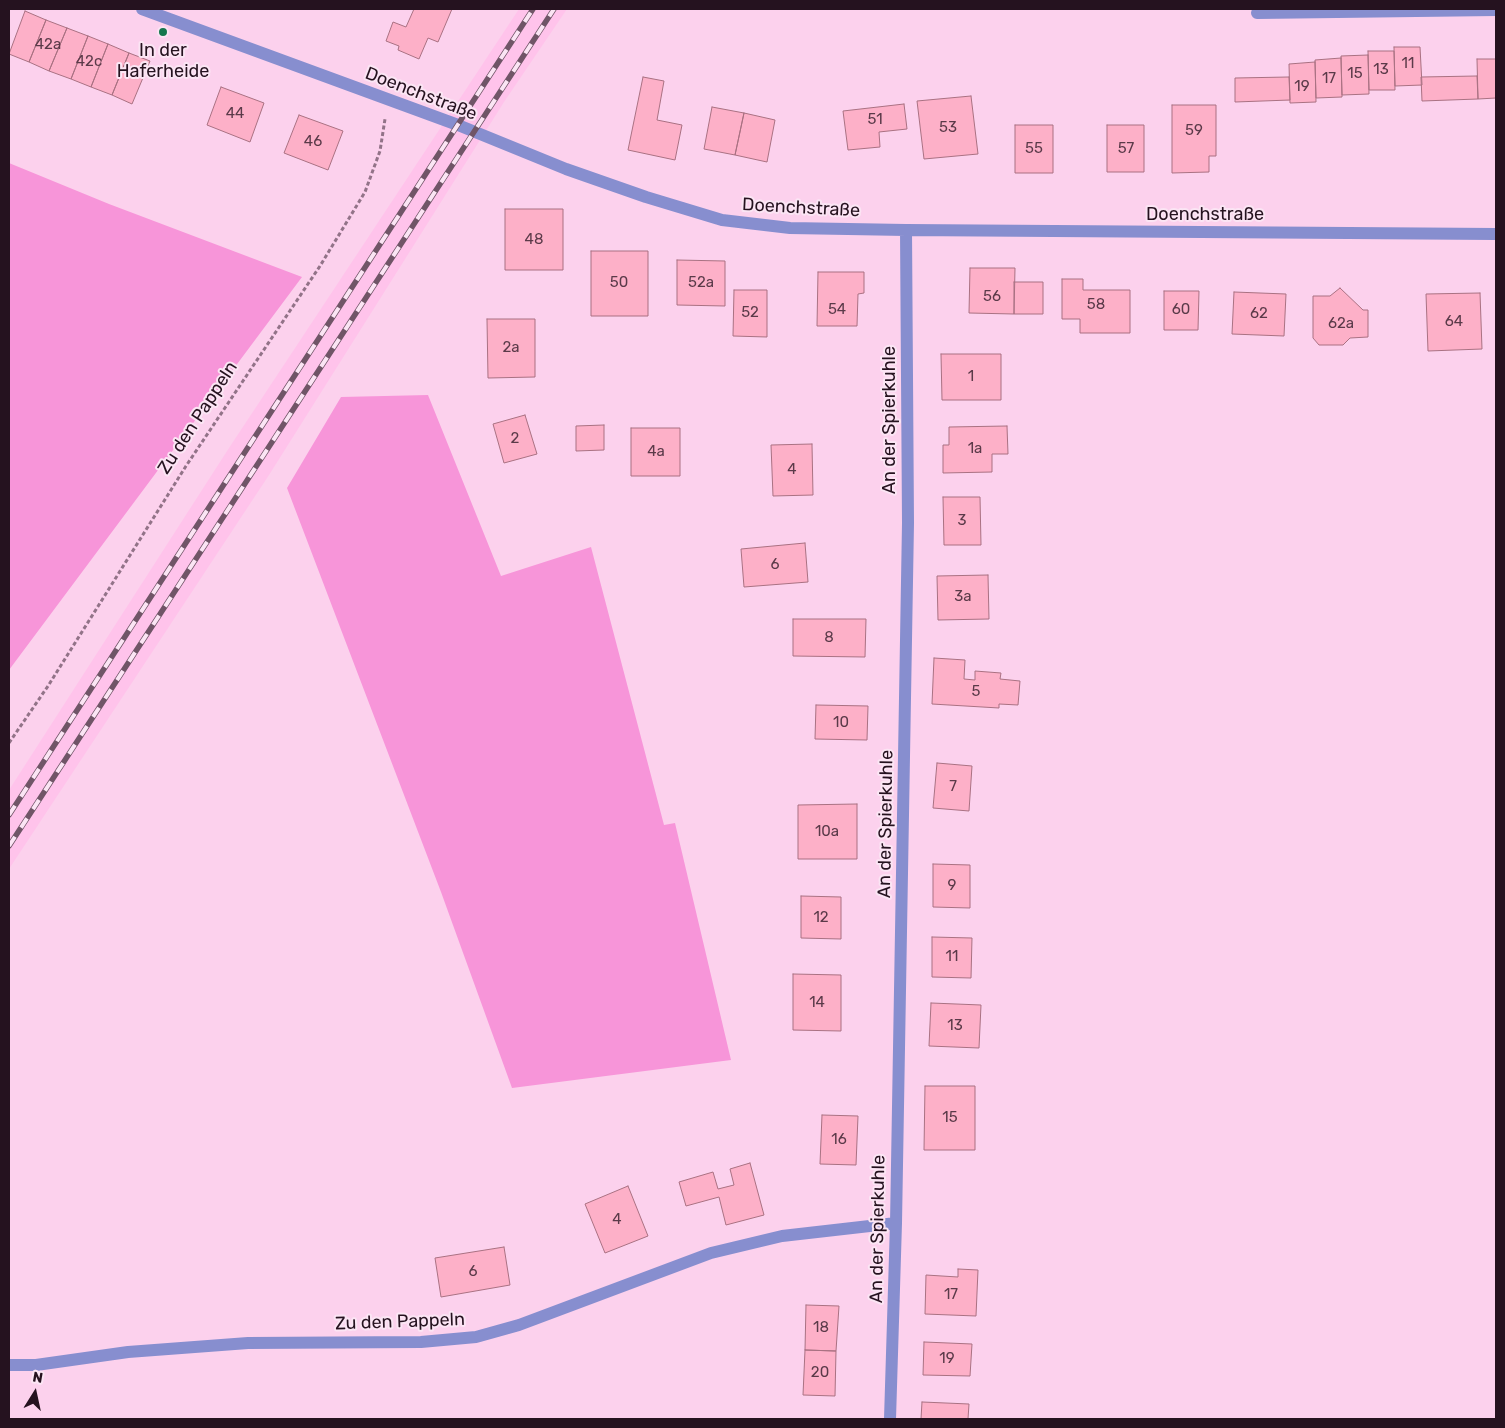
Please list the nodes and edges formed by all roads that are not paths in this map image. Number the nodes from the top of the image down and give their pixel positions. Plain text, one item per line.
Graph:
1 (142, 9) edge
2 (1496, 10) edge
3 (1257, 13) dead end
4 (906, 230) junction
5 (1496, 234) edge
6 (896, 1223) junction
7 (9, 1365) edge
8 (890, 1419) edge

1 - 4 street, Doenchstraße
2 - 3 street
4 - 5 street, Doenchstraße
4 - 6 street, An der Spierkuhle
6 - 7 street, Zu den Pappeln
6 - 8 street, An der Spierkuhle

